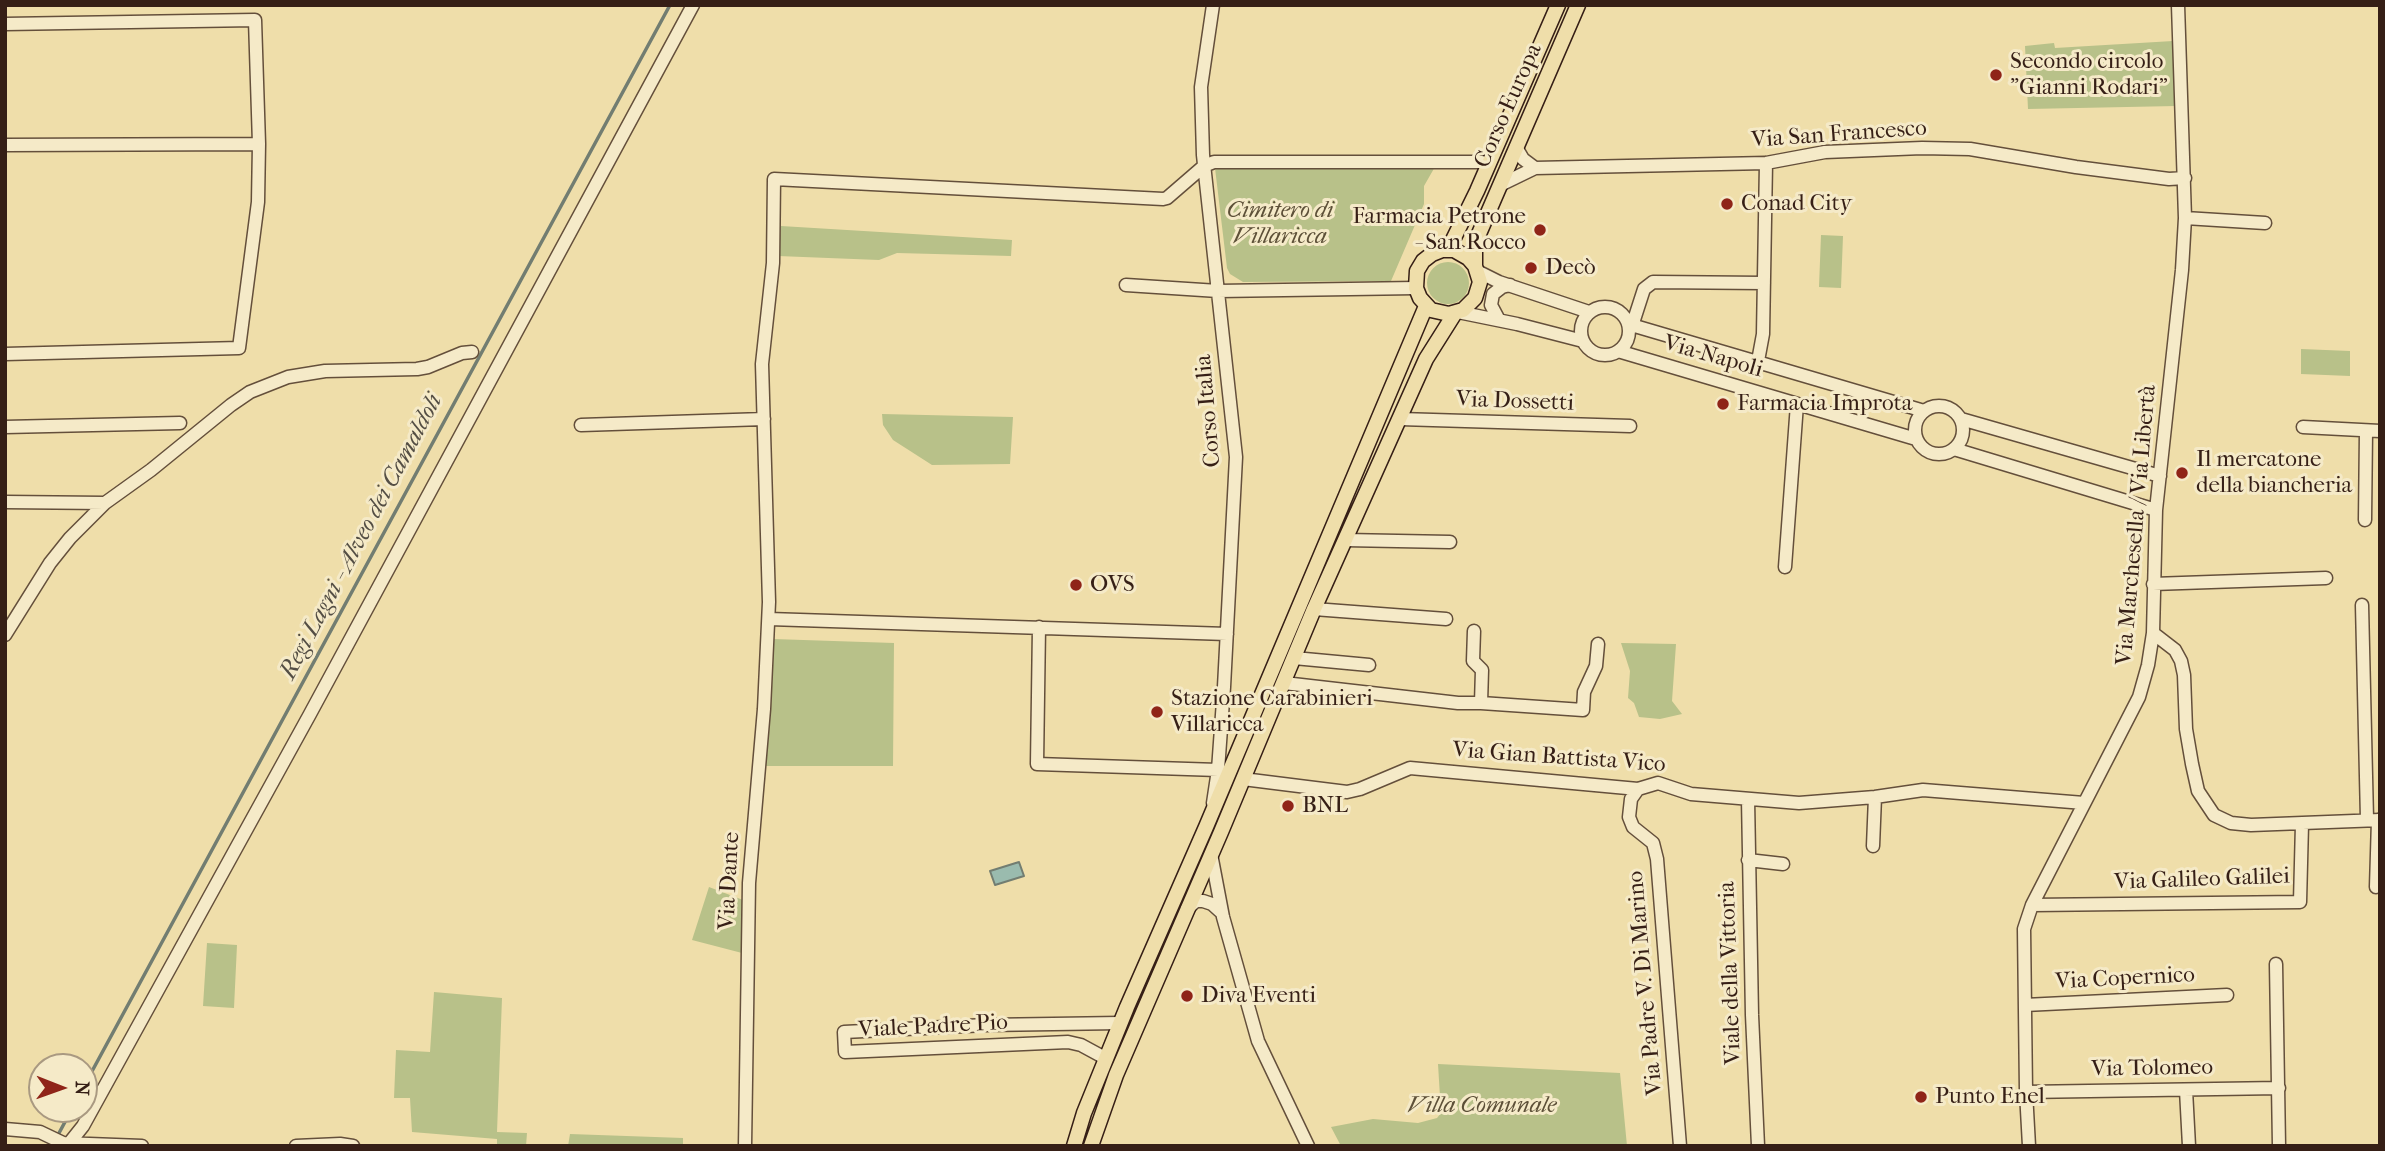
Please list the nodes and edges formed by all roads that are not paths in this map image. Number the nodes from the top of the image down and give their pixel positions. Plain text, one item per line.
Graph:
1 (255, 5) edge
2 (693, 5) edge
3 (1213, 5) edge
4 (1558, 5) edge
5 (1578, 5) edge
6 (2178, 5) edge
7 (255, 20) junction
8 (5, 24) edge
9 (260, 144) junction
10 (5, 145) edge
11 (1516, 147) junction
12 (1766, 163) junction
13 (1488, 165) junction
14 (1205, 166) junction
15 (1535, 168) junction
16 (2185, 178) junction
17 (1500, 185) junction
18 (2185, 218) junction
19 (2265, 223) dead end
20 (1448, 250) junction
21 (1476, 268) junction
22 (1764, 283) junction
23 (1126, 285) dead end
24 (1510, 285) junction
25 (1416, 288) junction
26 (1218, 291) junction
27 (1426, 306) junction
28 (1589, 312) junction
29 (1456, 313) junction
30 (1499, 320) junction
31 (1630, 324) junction
32 (1583, 341) junction
33 (1618, 351) junction
34 (472, 352) dead end
35 (5, 354) edge
36 (1758, 361) junction
37 (1797, 404) junction
38 (1924, 411) junction
39 (764, 419) junction
40 (1400, 419) junction
41 (1961, 419) junction
42 (180, 423) dead end
43 (581, 425) dead end
44 (1630, 426) dead end
45 (2302, 427) dead end
46 (5, 428) edge
47 (2366, 431) junction
48 (2380, 431) edge
49 (1916, 439) junction
50 (1954, 449) junction
51 (2160, 476) junction
52 (5, 502) edge
53 (105, 503) junction
54 (2156, 510) junction
55 (2365, 520) dead end
56 (1345, 540) junction
57 (1450, 542) dead end
58 (1785, 567) dead end
59 (2326, 578) dead end
60 (2153, 584) junction
61 (2362, 605) dead end
62 (1314, 609) junction
63 (769, 619) junction
64 (1446, 619) dead end
65 (1040, 627) junction
66 (1474, 631) dead end
67 (2153, 633) junction
68 (1227, 634) junction
69 (5, 635) edge
70 (1598, 644) dead end
71 (1294, 658) junction
72 (1369, 665) dead end
73 (1284, 683) junction
74 (1481, 703) junction
75 (1220, 738) junction
76 (1241, 743) junction
77 (2366, 761) junction
78 (2380, 761) edge
79 (1218, 770) junction
80 (1243, 779) junction
81 (1638, 789) junction
82 (1875, 797) junction
83 (1748, 799) junction
84 (2084, 803) junction
85 (1208, 820) junction
86 (2375, 820) edge
87 (2302, 824) junction
88 (1223, 829) junction
89 (1873, 846) dead end
90 (1211, 854) junction
91 (1748, 860) junction
92 (1783, 864) dead end
93 (2376, 887) dead end
94 (2032, 905) junction
95 (1187, 909) junction
96 (1222, 913) junction
97 (2276, 964) dead end
98 (2227, 995) dead end
99 (2025, 1005) junction
100 (1120, 1023) junction
101 (1105, 1058) junction
102 (2279, 1088) junction
103 (2186, 1090) junction
104 (2026, 1092) junction
105 (5, 1129) edge
106 (66, 1144) edge
107 (142, 1146) edge
108 (296, 1146) edge
109 (353, 1146) edge
110 (745, 1146) edge
111 (1074, 1146) edge
112 (1091, 1146) edge
113 (1308, 1146) edge
114 (1680, 1146) edge
115 (1758, 1146) edge
116 (2029, 1146) edge
117 (2189, 1146) edge
118 (2279, 1146) edge

1 - 7 street
2 - 106 street
3 - 14 street, Corso Italia
4 - 13 main road, Corso Europa
5 - 11 main road, Corso Europa
6 - 16 street, Via Marchesella / Via Libertà
7 - 8 street
7 - 9 street
9 - 10 street
9 - 35 street
11 - 15 street
11 - 17 main road, Corso Europa
12 - 15 street, Via San Francesco
12 - 16 street, Via San Francesco
12 - 22 street
13 - 14 street
13 - 20 main road, Corso Europa
14 - 26 street, Corso Italia
14 - 39 street, Via Dante
15 - 17 street, Via San Francesco
16 - 18 street, Via Marchesella / Via Libertà
17 - 21 main road, Corso Europa
18 - 19 street
18 - 51 street, Via Marchesella / Via Libertà
20 - 21 main road
20 - 25 main road
21 - 24 street
21 - 29 main road
22 - 31 street
22 - 36 street
23 - 26 street
24 - 28 street
24 - 30 street
25 - 26 street
25 - 27 main road
26 - 68 street, Corso Italia
27 - 29 main road
27 - 76 main road
28 - 31 street
28 - 32 street
29 - 30 street
29 - 40 main road
30 - 32 street
31 - 33 street
31 - 36 street, Via Napoli
32 - 33 street
33 - 37 street, Via Napoli
34 - 53 street
36 - 38 street, Via Napoli
37 - 49 street, Via Napoli
37 - 58 street
38 - 41 street
38 - 49 street
39 - 43 street
39 - 63 street, Via Dante
40 - 44 street, Via Dossetti
40 - 56 main road
41 - 50 street
41 - 51 street
42 - 46 street
45 - 47 street
47 - 48 street
47 - 55 street
49 - 50 street
50 - 54 street
51 - 54 street, Via Marchesella / Via Libertà
52 - 53 street
53 - 69 street
54 - 60 street, Via Marchesella / Via Libertà
56 - 57 street
56 - 62 main road
59 - 60 street
60 - 67 street, Via Marchesella / Via Libertà
61 - 77 street
62 - 64 street
62 - 71 main road
63 - 65 street
63 - 110 street, Via Dante
65 - 68 street
65 - 79 street
66 - 74 street
67 - 84 street, Via Marchesella / Via Libertà
67 - 87 street
68 - 75 street, Corso Italia
70 - 74 street
71 - 72 street
71 - 73 main road
73 - 74 street
73 - 80 main road
75 - 76 street
75 - 79 street, Corso Italia
76 - 85 main road
77 - 78 street
77 - 86 street
79 - 85 street, Corso Italia
80 - 81 street, Via Gian Battista Vico
80 - 88 main road
81 - 83 street, Via Gian Battista Vico
81 - 114 street, Via Padre V. Di Marino
82 - 83 street, Via Gian Battista Vico
82 - 84 street, Via Gian Battista Vico
82 - 89 street
83 - 91 street, Viale della Vittoria
84 - 94 street, Via Marchesella / Via Libertà
85 - 88 main road
85 - 90 main road
85 - 100 main road
86 - 87 street
86 - 93 street
87 - 94 street, Via Galileo Galilei
88 - 90 main road
90 - 95 main road
90 - 96 street
91 - 92 street
91 - 115 street, Viale della Vittoria
94 - 99 street, Via Marchesella / Via Libertà
95 - 96 street
95 - 112 main road
96 - 113 street
97 - 102 street
98 - 99 street, Via Copernico
99 - 104 street, Via Marchesella / Via Libertà
100 - 101 main road
100 - 101 street, Viale Padre Pio
101 - 111 main road
102 - 103 street, Via Tolomeo
102 - 118 street
103 - 104 street, Via Tolomeo
103 - 117 street
104 - 116 street, Via Marchesella / Via Libertà
105 - 106 street
106 - 107 street
108 - 109 street

